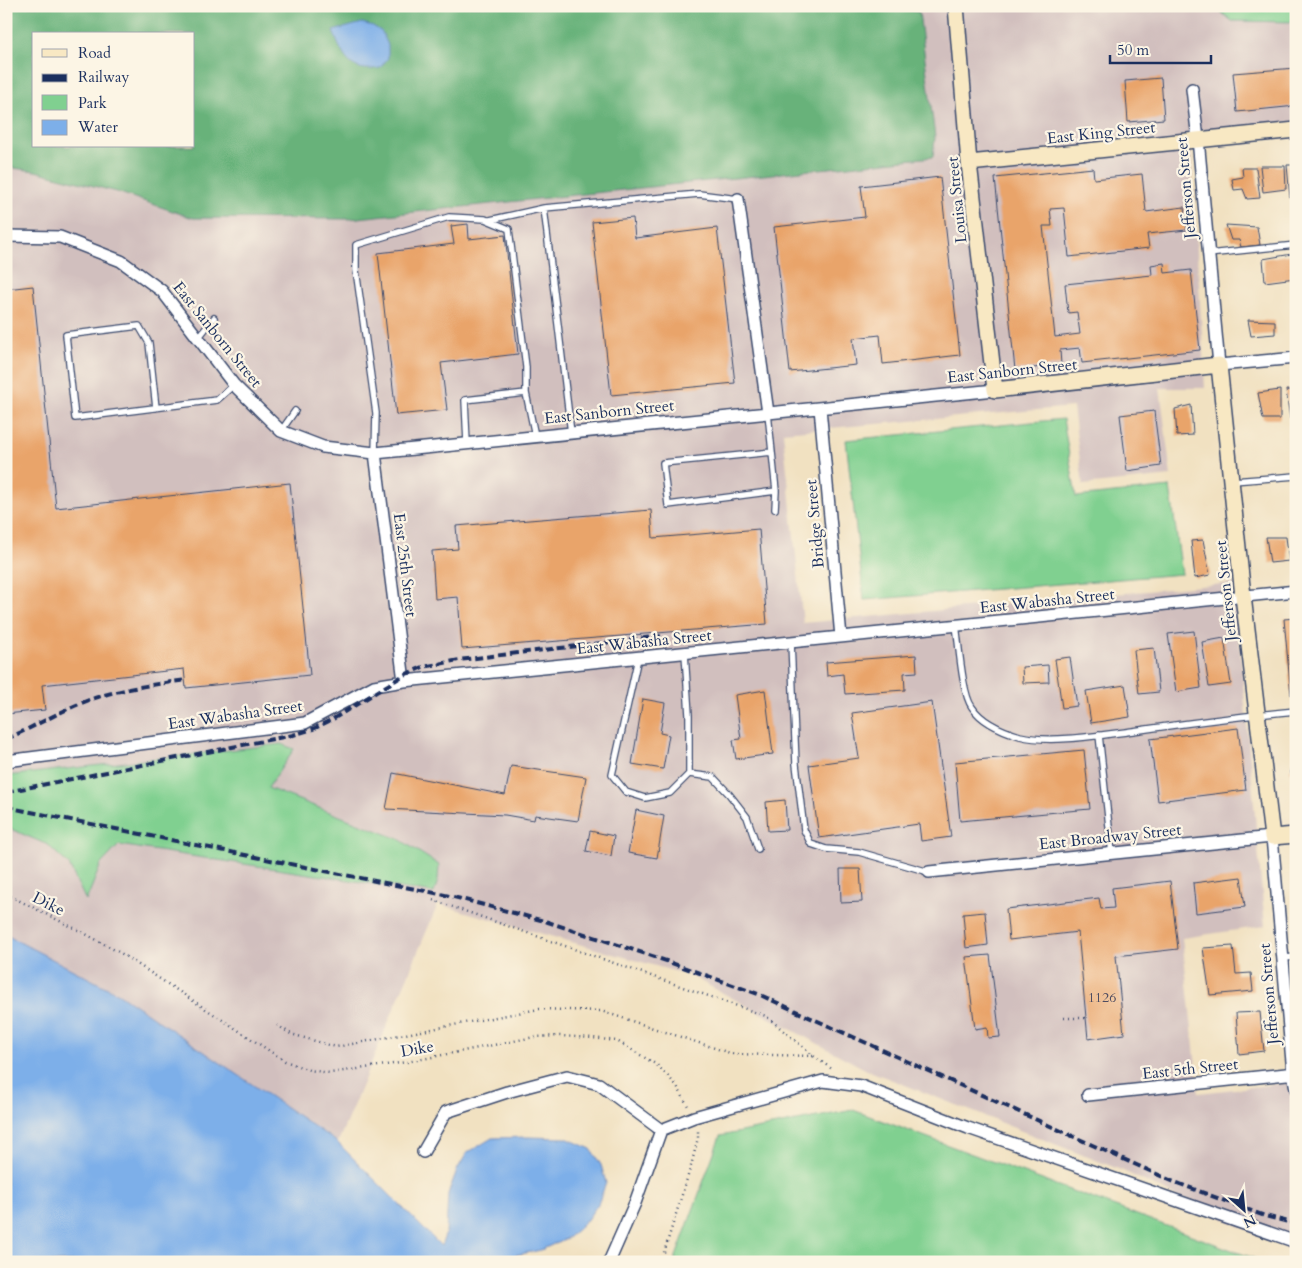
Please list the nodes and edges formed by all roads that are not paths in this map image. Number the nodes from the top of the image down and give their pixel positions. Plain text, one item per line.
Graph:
1 (956, 6) edge
2 (1192, 90) dead end
3 (1296, 130) edge
4 (1198, 140) junction
5 (969, 163) junction
6 (738, 199) joint
7 (544, 208) junction
8 (489, 220) junction
9 (6, 236) edge
10 (1296, 245) edge
11 (1208, 254) junction
12 (214, 318) dead end
13 (199, 337) junction
14 (1296, 358) edge
15 (1218, 365) junction
16 (234, 385) junction
17 (994, 390) junction
18 (526, 394) junction
19 (156, 408) junction
20 (820, 408) junction
21 (295, 411) dead end
22 (768, 413) junction
23 (281, 431) junction
24 (572, 433) junction
25 (535, 436) junction
26 (466, 443) junction
27 (772, 452) junction
28 (375, 453) junction
29 (1296, 476) edge
30 (1231, 481) junction
31 (776, 491) junction
32 (775, 509) dead end
33 (1296, 591) edge
34 (1243, 596) junction
35 (956, 625) junction
36 (841, 637) junction
37 (791, 642) junction
38 (685, 653) junction
39 (638, 658) junction
40 (404, 681) junction
41 (1296, 711) edge
42 (1257, 714) junction
43 (1099, 735) junction
44 (6, 761) edge
45 (689, 774) junction
46 (1296, 834) edge
47 (1272, 837) junction
48 (758, 849) dead end
49 (1112, 854) junction
50 (929, 872) joint
51 (1296, 957) edge
52 (1283, 958) junction
53 (1294, 1073) edge
54 (1296, 1089) edge
55 (1088, 1095) dead end
56 (661, 1130) junction
57 (423, 1152) dead end
58 (1296, 1242) edge
59 (609, 1262) edge

1 - 5 street, Louisa Street
2 - 4 street, Jefferson Street
3 - 4 street, East King Street
4 - 5 street, East King Street
4 - 11 street, Jefferson Street
5 - 17 street, Louisa Street
6 - 7 lane
6 - 22 street
7 - 8 lane
7 - 24 lane
8 - 18 lane
8 - 28 lane
9 - 13 street, East Sanborn Street
10 - 11 lane
11 - 15 street, Jefferson Street
12 - 13 lane
13 - 16 street, East Sanborn Street
14 - 15 street, East Sanborn Street
15 - 17 street, East Sanborn Street
15 - 30 street, Jefferson Street
16 - 19 lane
16 - 23 street, East Sanborn Street
17 - 20 street, East Sanborn Street
18 - 25 lane
18 - 26 lane
19 - 19 lane
20 - 22 street, East Sanborn Street
20 - 36 street, Bridge Street
21 - 23 lane
22 - 24 street, East Sanborn Street
22 - 27 lane
23 - 28 street, East Sanborn Street
24 - 25 street, East Sanborn Street
25 - 26 street, East Sanborn Street
26 - 28 street, East Sanborn Street
27 - 31 lane
27 - 31 lane
28 - 40 street, East 25th Street
29 - 30 lane
30 - 34 street, Jefferson Street
31 - 32 lane
33 - 34 street, East Wabasha Street
34 - 35 street, East Wabasha Street
34 - 42 street, Jefferson Street
35 - 36 street, East Wabasha Street
35 - 43 lane
36 - 37 street, East Wabasha Street
37 - 38 street, East Wabasha Street
37 - 50 lane
38 - 39 street, East Wabasha Street
38 - 45 lane
39 - 40 street, East Wabasha Street
39 - 45 lane
40 - 44 street, East Wabasha Street
41 - 42 lane
42 - 43 lane
42 - 47 street, Jefferson Street
43 - 49 lane
45 - 48 lane
46 - 47 street, East Broadway Street
47 - 49 street, East Broadway Street
47 - 52 street, Jefferson Street
49 - 50 street, East Broadway Street
51 - 52 lane
52 - 53 street, Jefferson Street
53 - 54 street, Jefferson Street
53 - 55 street, East 5th Street
56 - 57 street
56 - 58 street
56 - 59 street

